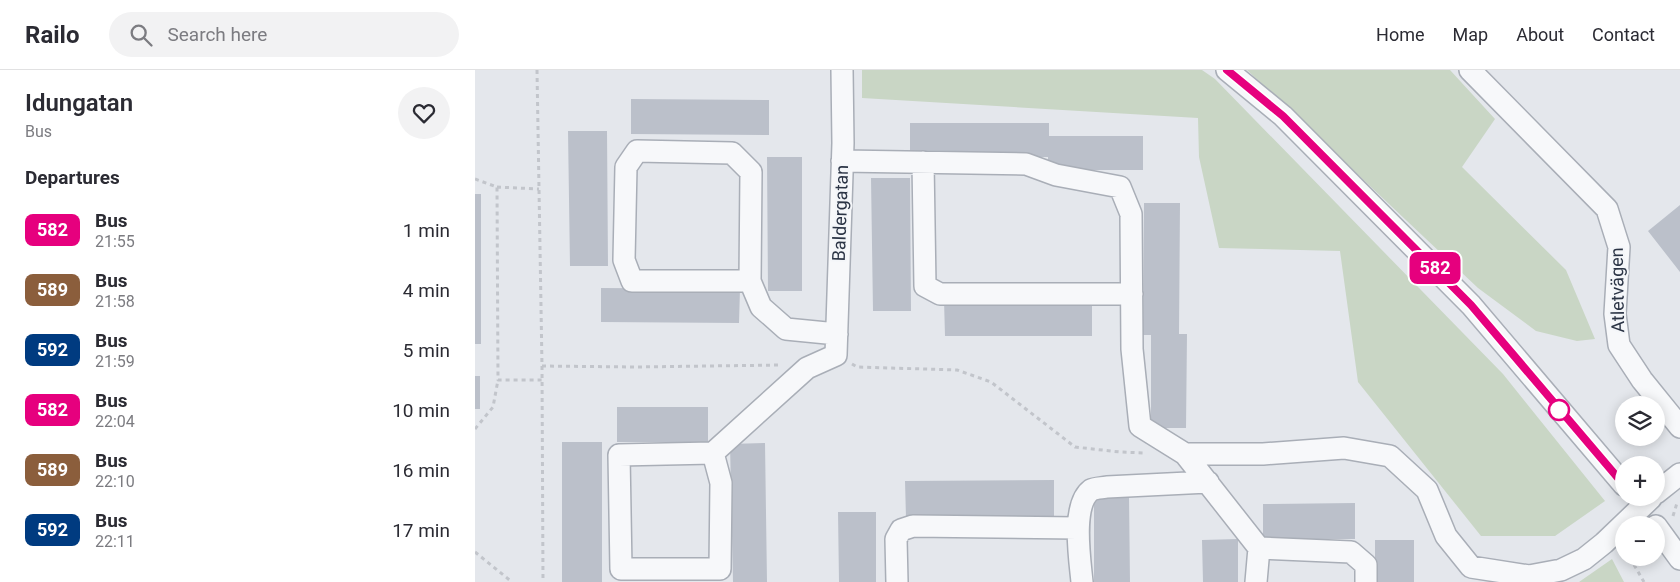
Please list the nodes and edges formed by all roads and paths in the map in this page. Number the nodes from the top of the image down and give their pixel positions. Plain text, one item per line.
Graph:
1 (537, 70) edge
2 (842, 70) edge
3 (1227, 70) edge
4 (1471, 70) edge
5 (842, 161) junction
6 (923, 162) junction
7 (475, 179) edge
8 (497, 187) junction
9 (539, 189) junction
10 (750, 281) junction
11 (1132, 294) junction
12 (837, 334) junction
13 (836, 355) junction
14 (788, 365) dead end
15 (542, 366) junction
16 (498, 380) junction
17 (543, 380) junction
18 (1680, 427) edge
19 (475, 429) edge
20 (713, 453) junction
21 (1148, 453) dead end
22 (1185, 454) junction
23 (1615, 474) edge
24 (1208, 482) junction
25 (1665, 496) edge
26 (1641, 506) edge
27 (1665, 520) edge
28 (1077, 528) junction
29 (1665, 531) edge
30 (1259, 548) junction
31 (475, 552) edge
32 (1680, 559) edge
33 (1635, 566) edge
34 (512, 582) edge
35 (543, 582) edge
36 (897, 582) edge
37 (1081, 582) edge
38 (1256, 582) edge
39 (1366, 582) edge
40 (1644, 582) edge

1 - 9 path
2 - 5 street, Baldergatan
3 - 23 street
4 - 18 street, Atletvägen
5 - 6 street
5 - 12 street, Baldergatan
6 - 11 street
6 - 11 street
7 - 8 path
8 - 9 path
8 - 16 path
9 - 15 path
10 - 10 street
10 - 12 street
11 - 22 street
12 - 13 street, Baldergatan
13 - 20 street
13 - 21 path
14 - 15 path
15 - 17 path
16 - 17 path
16 - 19 path
17 - 35 path
20 - 20 street
22 - 24 street
22 - 26 street
24 - 28 street
24 - 30 street
25 - 27 path
28 - 36 street
28 - 37 street
29 - 32 street
30 - 38 street
30 - 39 street
31 - 34 path
33 - 40 path

